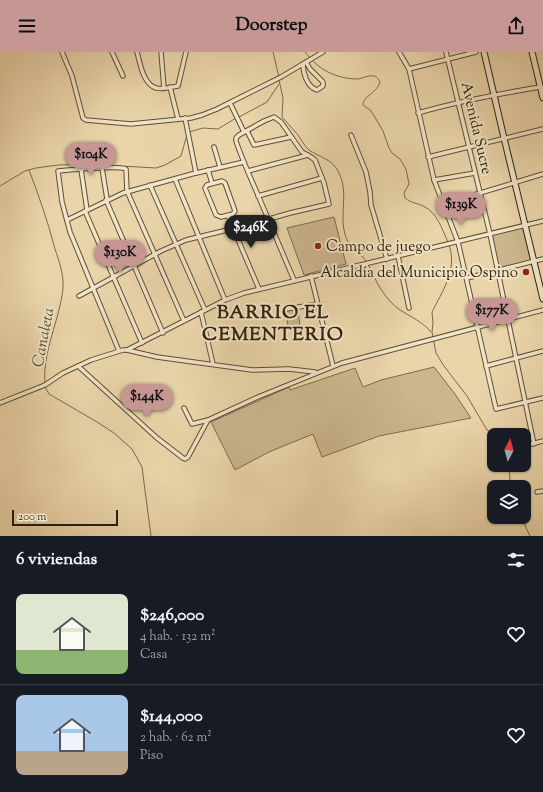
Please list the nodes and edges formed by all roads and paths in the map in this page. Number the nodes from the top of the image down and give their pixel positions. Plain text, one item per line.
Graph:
1 (62, 52) edge
2 (112, 52) edge
3 (137, 52) edge
4 (161, 52) edge
5 (186, 52) edge
6 (323, 52) edge
7 (399, 52) edge
8 (446, 52) edge
9 (476, 52) edge
10 (484, 52) edge
11 (532, 52) edge
12 (448, 59) junction
13 (308, 61) junction
14 (409, 69) junction
15 (123, 76) dead end
16 (170, 87) junction
17 (540, 87) junction
18 (164, 88) junction
19 (494, 94) junction
20 (543, 98) edge
21 (230, 102) junction
22 (458, 102) junction
23 (418, 113) junction
24 (185, 118) junction
25 (178, 119) junction
26 (543, 129) edge
27 (245, 132) junction
28 (351, 136) dead end
29 (291, 137) junction
30 (504, 138) junction
31 (214, 146) dead end
32 (469, 146) junction
33 (308, 155) junction
34 (428, 157) junction
35 (244, 162) junction
36 (220, 167) junction
37 (102, 168) junction
38 (81, 169) junction
39 (208, 170) junction
40 (248, 171) junction
41 (196, 173) junction
42 (475, 173) junction
43 (543, 174) edge
44 (322, 178) junction
45 (175, 179) junction
46 (434, 180) junction
47 (212, 183) junction
48 (514, 183) junction
49 (150, 185) junction
50 (127, 191) junction
51 (480, 192) junction
52 (258, 196) junction
53 (106, 200) junction
54 (444, 204) junction
55 (86, 210) junction
56 (228, 216) junction
57 (268, 219) junction
58 (67, 220) junction
59 (543, 221) edge
60 (525, 226) junction
61 (234, 229) junction
62 (490, 234) junction
63 (198, 237) junction
64 (458, 242) junction
65 (176, 244) junction
66 (155, 255) junction
67 (398, 256) junction
68 (387, 259) junction
69 (543, 259) edge
70 (533, 262) junction
71 (134, 266) junction
72 (498, 271) junction
73 (311, 276) junction
74 (113, 277) junction
75 (467, 278) junction
76 (294, 280) junction
77 (93, 288) junction
78 (259, 289) junction
79 (79, 296) dead end
80 (543, 299) edge
81 (225, 300) junction
82 (318, 304) junction
83 (409, 308) dead end
84 (286, 309) dead end
85 (543, 310) edge
86 (203, 311) junction
87 (508, 319) junction
88 (184, 321) junction
89 (477, 327) junction
90 (163, 333) junction
91 (142, 343) junction
92 (128, 350) junction
93 (119, 351) junction
94 (543, 351) edge
95 (516, 358) junction
96 (213, 364) junction
97 (78, 366) junction
98 (333, 366) junction
99 (486, 366) junction
100 (317, 372) junction
101 (543, 398) edge
102 (0, 403) edge
103 (525, 403) junction
104 (184, 408) dead end
105 (208, 420) junction
106 (543, 441) edge
107 (534, 444) junction
108 (531, 445) edge
109 (543, 491) edge
110 (537, 492) dead end

1 - 25 street
2 - 15 street
3 - 18 street
4 - 18 street
5 - 16 street
6 - 13 street
7 - 14 street
8 - 12 street, Avenida Sucre
9 - 12 street
10 - 19 main road
11 - 17 main road
12 - 14 street
12 - 22 street, Avenida Sucre
13 - 13 street
13 - 21 street
14 - 23 street
16 - 18 street
16 - 25 street
17 - 19 street
17 - 20 main road
19 - 22 street
19 - 30 main road
21 - 24 street
21 - 27 street
22 - 23 street
22 - 32 street, Avenida Sucre
23 - 34 street
24 - 25 street
24 - 41 street
26 - 30 street
27 - 29 street
27 - 29 street
27 - 35 street
28 - 68 street
29 - 33 street
30 - 32 street
30 - 48 main road
31 - 36 street
32 - 34 street
32 - 42 street, Avenida Sucre
33 - 40 street
33 - 44 street
34 - 46 street
35 - 36 street
35 - 40 street
36 - 39 street
37 - 38 street
37 - 50 street
37 - 53 street
38 - 55 street
38 - 58 street
39 - 41 street
39 - 47 street
40 - 52 street
41 - 45 street
42 - 46 street
42 - 51 street, Avenida Sucre
43 - 48 street
44 - 52 street
44 - 57 street
45 - 49 street
45 - 63 street
46 - 54 street
47 - 56 street
47 - 56 street
48 - 51 street
48 - 60 main road
49 - 50 street
49 - 65 street
50 - 53 street
50 - 66 street
51 - 54 street
51 - 62 street, Avenida Sucre
52 - 57 street
53 - 55 street
53 - 71 street
54 - 64 street
55 - 58 street
55 - 74 street
56 - 61 street
57 - 61 street
57 - 76 street
58 - 77 street
59 - 60 street
60 - 62 street
60 - 70 main road
61 - 63 street
61 - 78 street
62 - 64 street
62 - 72 street, Avenida Sucre
63 - 65 street
63 - 81 street
64 - 67 street
64 - 75 street
65 - 66 street
65 - 86 street
66 - 71 street
66 - 88 street
67 - 68 street
67 - 83 street
68 - 73 street
69 - 70 street
70 - 72 street
70 - 80 main road
71 - 74 street
71 - 90 street
72 - 75 street
72 - 87 street, Avenida Sucre
73 - 76 street
73 - 82 street
74 - 77 street
74 - 91 street
75 - 89 street
76 - 78 street
77 - 79 street
77 - 93 street
78 - 81 street
81 - 86 street
82 - 84 street
82 - 98 street
85 - 87 street
86 - 88 street
86 - 96 street
87 - 89 street
87 - 95 street, Avenida Sucre
88 - 90 street
89 - 98 street
89 - 99 street
90 - 91 street
91 - 92 street
92 - 93 street
92 - 96 street
93 - 97 street
94 - 95 street
95 - 99 street
95 - 103 street, Avenida Sucre
96 - 100 street
97 - 102 street
97 - 105 street
98 - 100 street
99 - 103 street
100 - 105 street
101 - 103 street
103 - 107 street, Avenida Sucre
104 - 105 street
106 - 107 street
107 - 108 street
109 - 110 street

